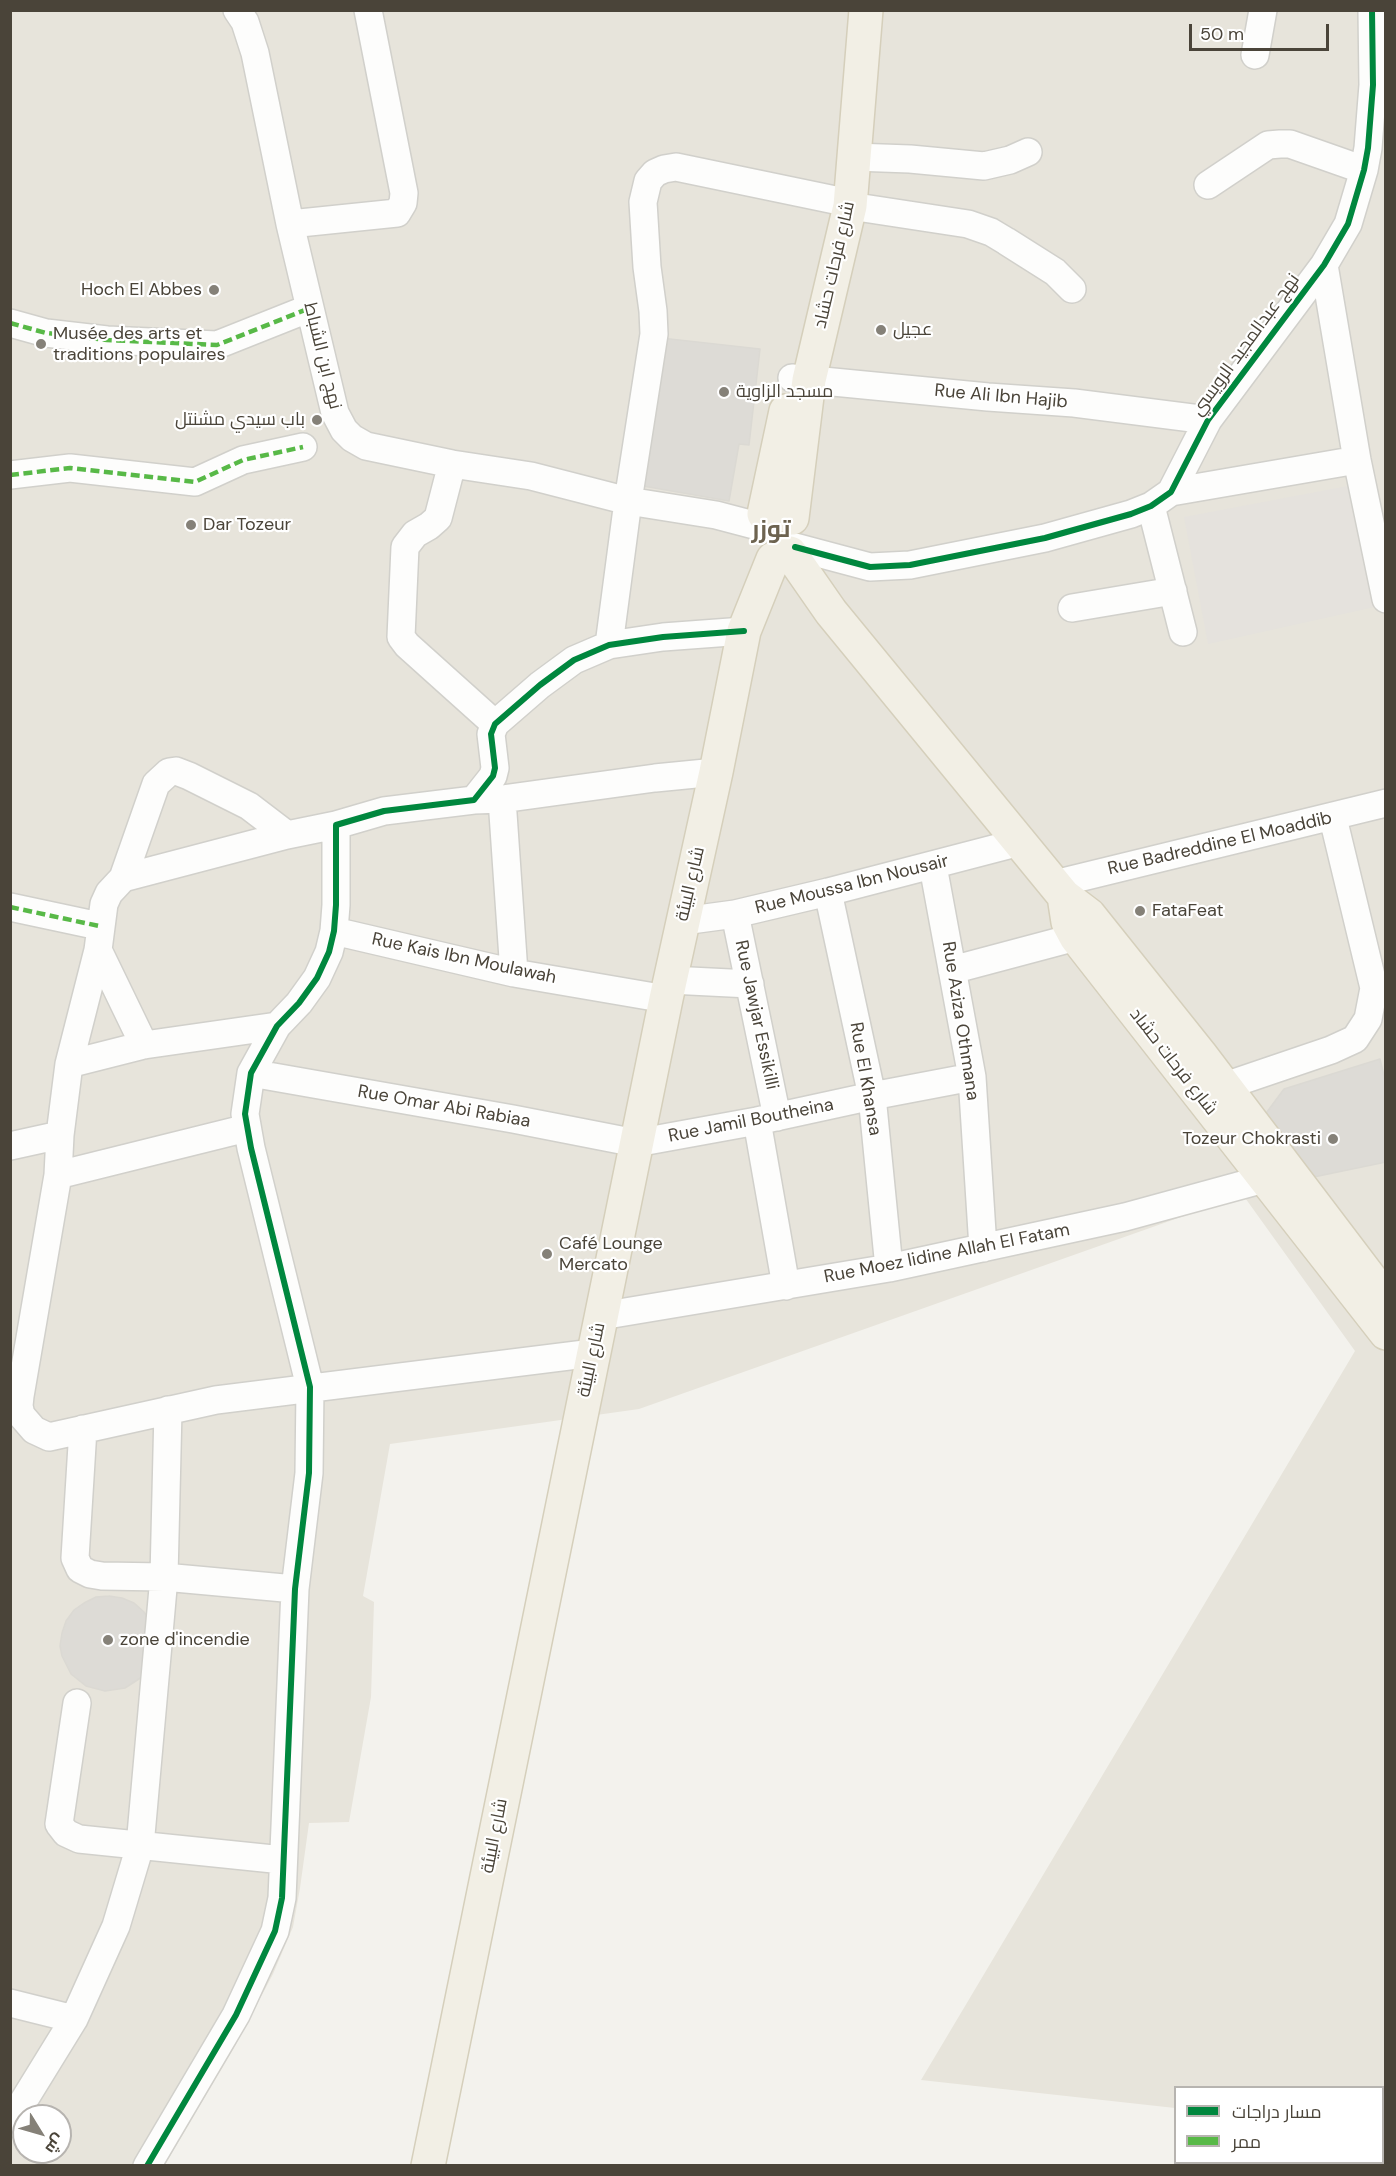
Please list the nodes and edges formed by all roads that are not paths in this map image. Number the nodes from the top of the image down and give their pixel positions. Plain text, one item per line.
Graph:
1 (237, 10) edge
2 (368, 10) edge
3 (850, 10) edge
4 (866, 10) edge
5 (1263, 10) edge
6 (1372, 10) edge
7 (1255, 55) dead end
8 (1028, 152) dead end
9 (854, 157) junction
10 (1364, 170) junction
11 (1208, 184) dead end
12 (842, 203) junction
13 (290, 224) junction
14 (1324, 265) junction
15 (1072, 289) dead end
16 (310, 308) junction
17 (10, 323) edge
18 (801, 379) junction
19 (1208, 420) junction
20 (303, 447) dead end
21 (1357, 460) junction
22 (452, 464) junction
23 (10, 475) edge
24 (1161, 499) junction
25 (628, 501) junction
26 (778, 536) junction
27 (1173, 591) junction
28 (1386, 599) edge
29 (1072, 608) dead end
30 (744, 631) junction
31 (1183, 632) dead end
32 (609, 645) junction
33 (495, 724) junction
34 (716, 772) junction
35 (474, 800) junction
36 (502, 800) junction
37 (1386, 803) edge
38 (1333, 818) junction
39 (336, 825) junction
40 (286, 835) junction
41 (1020, 842) junction
42 (933, 866) junction
43 (123, 878) junction
44 (1059, 890) junction
45 (828, 892) junction
46 (10, 907) edge
47 (735, 914) junction
48 (683, 921) junction
49 (334, 931) junction
50 (1076, 937) junction
51 (99, 938) junction
52 (952, 970) junction
53 (514, 974) junction
54 (750, 984) junction
55 (668, 989) junction
56 (277, 1026) junction
57 (144, 1045) junction
58 (1189, 1061) junction
59 (69, 1064) junction
60 (251, 1073) junction
61 (972, 1077) junction
62 (1225, 1086) junction
63 (872, 1096) junction
64 (767, 1119) junction
65 (247, 1128) junction
66 (60, 1135) junction
67 (636, 1143) junction
68 (10, 1146) edge
69 (1275, 1174) junction
70 (58, 1175) junction
71 (983, 1248) junction
72 (889, 1268) junction
73 (786, 1286) junction
74 (1386, 1299) edge
75 (601, 1316) junction
76 (1386, 1333) edge
77 (593, 1353) junction
78 (19, 1356) edge
79 (310, 1387) junction
80 (168, 1410) junction
81 (83, 1430) junction
82 (164, 1577) junction
83 (295, 1589) junction
84 (77, 1703) dead end
85 (140, 1846) junction
86 (283, 1860) junction
87 (10, 2003) edge
88 (74, 2019) junction
89 (10, 2123) edge
90 (147, 2166) edge
91 (428, 2166) edge

1 - 13 street, نهج ابن الشباط
2 - 13 street
3 - 12 main road, شارع فرحات حشاد
4 - 9 main road, شارع فرحات حشاد
5 - 7 street
6 - 10 street, نهج عبدالمجيد الرويسي
8 - 9 street
9 - 12 main road, شارع فرحات حشاد
10 - 11 street
10 - 14 street, نهج عبدالمجيد الرويسي
12 - 15 street
12 - 18 main road, شارع فرحات حشاد
12 - 25 street
13 - 16 street, نهج ابن الشباط
14 - 19 street, نهج عبدالمجيد الرويسي
14 - 21 street
16 - 17 street
16 - 22 street, نهج ابن الشباط
18 - 19 street, Rue Ali Ibn Hajib
18 - 26 main road, شارع فرحات حشاد
19 - 24 street, نهج عبدالمجيد الرويسي
20 - 23 street
21 - 24 street
21 - 28 street
22 - 25 street, نهج ابن الشباط
22 - 33 street
24 - 26 street
24 - 27 street
25 - 26 street, نهج ابن الشباط
25 - 32 street
26 - 30 main road, شارع البيئة
26 - 41 main road, شارع فرحات حشاد
27 - 29 street
27 - 31 street
30 - 32 street
30 - 34 main road, شارع البيئة
32 - 33 street
33 - 35 street
34 - 36 street
34 - 48 main road, شارع البيئة
35 - 36 street
35 - 39 street
36 - 53 street
37 - 38 street, Rue Badreddine El Moaddib
38 - 44 street, Rue Badreddine El Moaddib
38 - 62 street
39 - 40 street
39 - 49 street
40 - 43 street
40 - 43 street
41 - 42 street, Rue Moussa Ibn Nousair
41 - 44 main road, شارع فرحات حشاد
42 - 45 street, Rue Moussa Ibn Nousair
42 - 52 street, Rue Aziza Othmana
43 - 51 street
44 - 50 main road, شارع فرحات حشاد
44 - 58 main road, شارع فرحات حشاد
45 - 47 street, Rue Moussa Ibn Nousair
45 - 63 street, Rue El Khansa
46 - 51 street
47 - 48 street, Rue Moussa Ibn Nousair
47 - 54 street, Rue Jawjar Essikilli
48 - 55 main road, شارع البيئة
49 - 53 street, Rue Kais Ibn Moulawah
49 - 56 street
50 - 52 street
50 - 58 main road, شارع فرحات حشاد
51 - 57 street
51 - 59 street
52 - 61 street, Rue Aziza Othmana
53 - 55 street, Rue Kais Ibn Moulawah
54 - 55 street, Rue Kais Ibn Moulawah
54 - 64 street, Rue Jawjar Essikilli
55 - 67 main road, شارع البيئة
56 - 57 street
56 - 60 street
57 - 59 street
58 - 62 main road, شارع فرحات حشاد
58 - 69 main road, شارع فرحات حشاد
59 - 66 street
60 - 65 street
60 - 67 street, Rue Omar Abi Rabiaa
61 - 63 street, Rue Jamil Boutheina
61 - 71 street, Rue Aziza Othmana
62 - 69 main road, شارع فرحات حشاد
63 - 64 street, Rue Jamil Boutheina
63 - 72 street, Rue El Khansa
64 - 67 street, Rue Jamil Boutheina
64 - 73 street, Rue Jawjar Essikilli
65 - 70 street
65 - 79 street
66 - 68 street
66 - 70 street
67 - 75 main road, شارع البيئة
69 - 71 street, Rue Moez lidine Allah El Fatam
69 - 74 main road, شارع فرحات حشاد
69 - 76 main road, شارع فرحات حشاد
70 - 78 street
71 - 72 street, Rue Moez lidine Allah El Fatam
72 - 73 street, Rue Moez lidine Allah El Fatam
73 - 75 street, Rue Moez lidine Allah El Fatam
75 - 77 main road, شارع البيئة
77 - 79 street
77 - 91 main road, شارع البيئة
78 - 81 street
79 - 80 street
79 - 83 street
80 - 81 street
80 - 82 street
81 - 82 street
82 - 83 street
82 - 85 street
83 - 86 street
84 - 85 street
85 - 86 street
85 - 88 street
86 - 90 street
87 - 88 street
88 - 89 street

